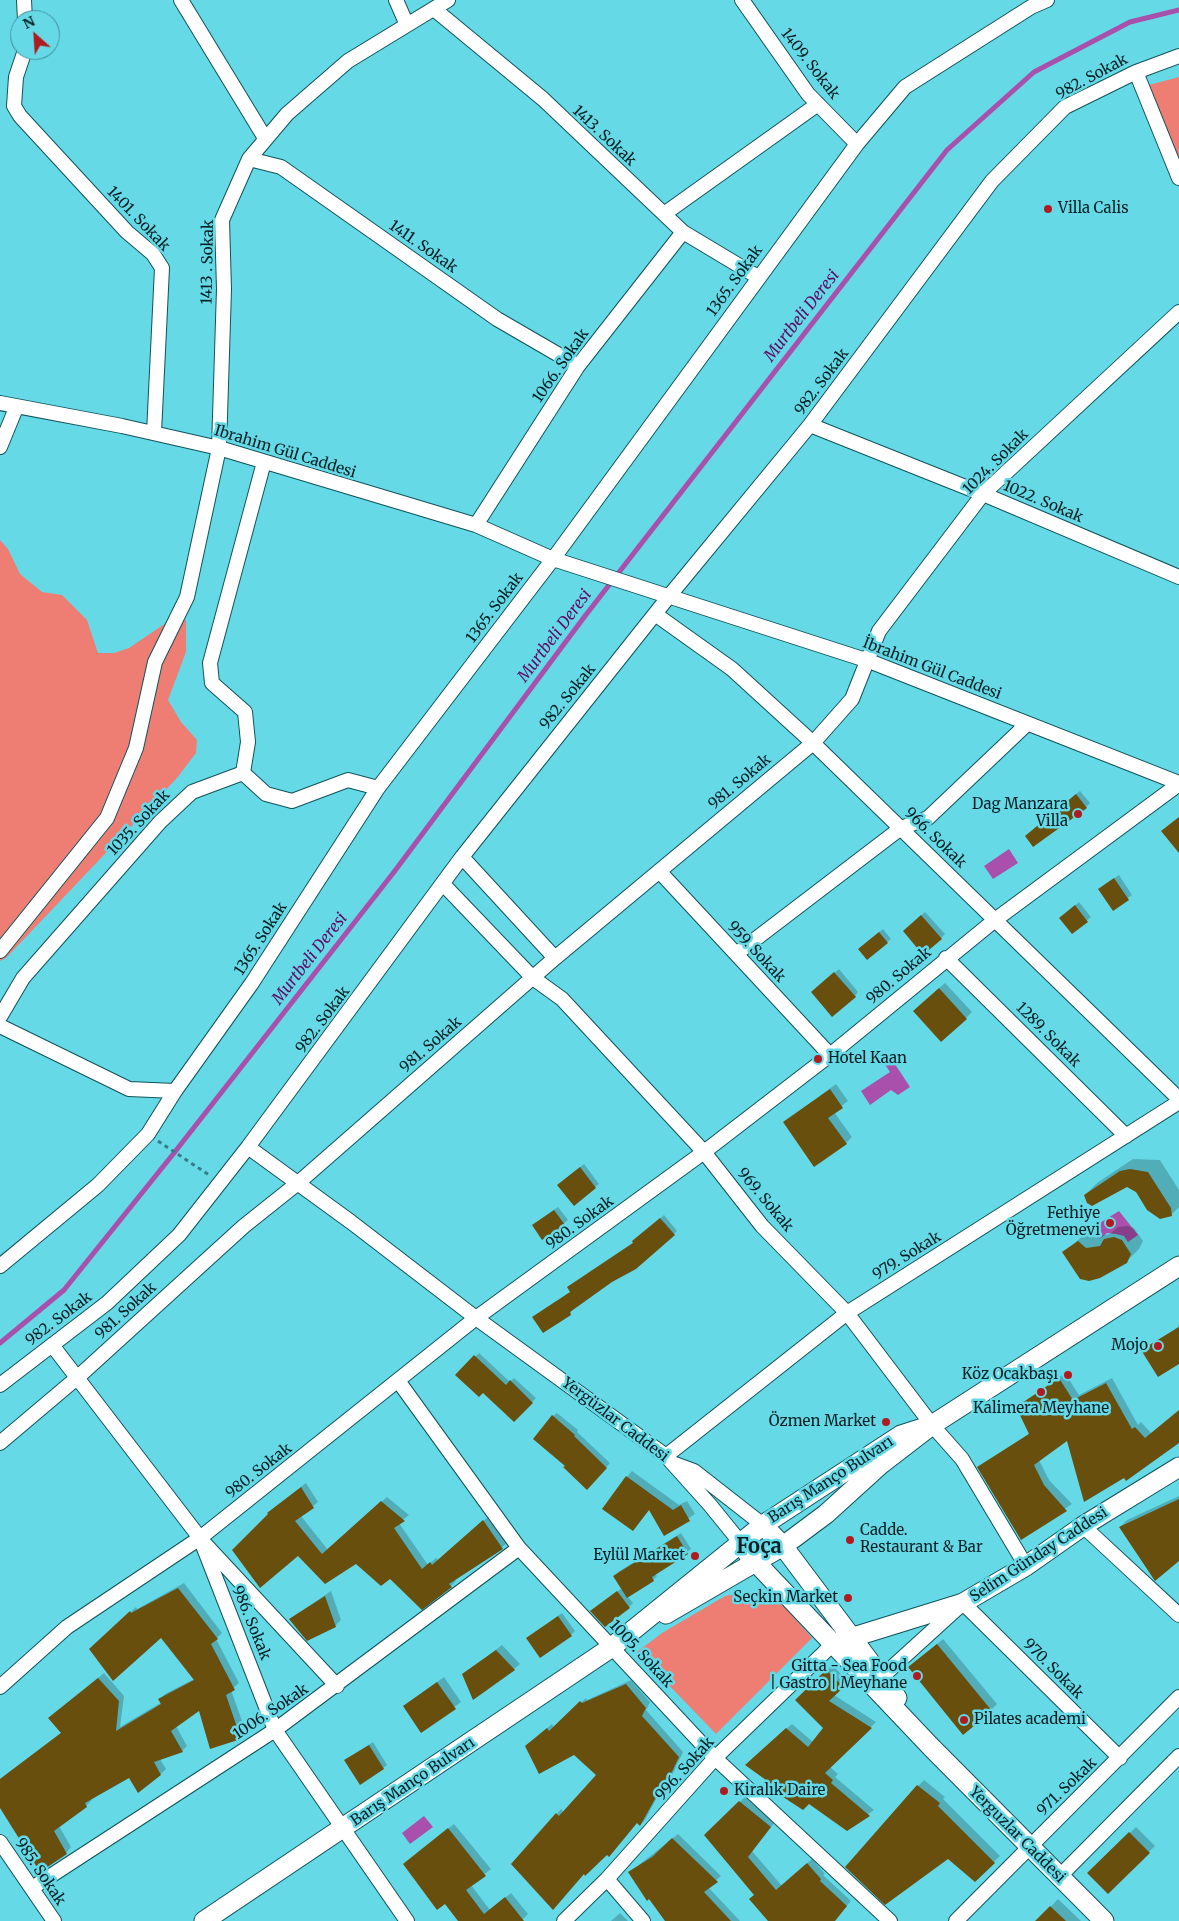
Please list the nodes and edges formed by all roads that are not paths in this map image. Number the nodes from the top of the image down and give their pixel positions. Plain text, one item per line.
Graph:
1 (181, 0) edge
2 (396, 0) edge
3 (448, 0) edge
4 (742, 0) edge
5 (1047, 0) edge
6 (1029, 4) edge
7 (434, 9) junction
8 (408, 25) junction
9 (1179, 56) edge
10 (22, 60) edge
11 (1136, 72) junction
12 (818, 104) junction
13 (265, 138) junction
14 (857, 144) junction
15 (249, 159) junction
16 (1179, 178) edge
17 (664, 214) junction
18 (683, 232) junction
19 (758, 277) junction
20 (1179, 312) edge
21 (578, 366) junction
22 (0, 403) edge
23 (16, 408) junction
24 (810, 425) junction
25 (154, 433) junction
26 (0, 447) edge
27 (219, 448) junction
28 (264, 462) junction
29 (983, 494) junction
30 (476, 525) junction
31 (553, 559) junction
32 (1179, 577) edge
33 (670, 595) junction
34 (655, 614) junction
35 (869, 661) junction
36 (1027, 724) junction
37 (814, 743) junction
38 (243, 773) junction
39 (1179, 784) edge
40 (378, 788) junction
41 (901, 828) junction
42 (462, 857) junction
43 (658, 871) junction
44 (443, 884) junction
45 (995, 920) junction
46 (0, 951) edge
47 (736, 954) junction
48 (555, 958) junction
49 (946, 958) junction
50 (533, 978) junction
51 (0, 1017) edge
52 (0, 1026) edge
53 (830, 1055) junction
54 (175, 1090) junction
55 (1179, 1101) edge
56 (1126, 1136) junction
57 (248, 1147) junction
58 (704, 1152) junction
59 (298, 1183) junction
60 (0, 1266) edge
61 (1179, 1266) edge
62 (847, 1313) junction
63 (476, 1318) junction
64 (52, 1345) junction
65 (78, 1377) junction
66 (398, 1382) junction
67 (0, 1385) edge
68 (932, 1425) junction
69 (0, 1443) edge
70 (669, 1460) junction
71 (1179, 1467) edge
72 (763, 1525) junction
73 (1083, 1526) junction
74 (200, 1538) junction
75 (740, 1542) junction
76 (784, 1546) junction
77 (519, 1548) junction
78 (755, 1563) junction
79 (1026, 1566) junction
80 (963, 1603) junction
81 (1179, 1615) edge
82 (853, 1637) junction
83 (834, 1642) junction
84 (616, 1644) junction
85 (877, 1681) junction
86 (337, 1686) junction
87 (0, 1687) edge
88 (1179, 1697) edge
89 (276, 1730) junction
90 (932, 1748) joint
91 (1179, 1756) edge
92 (715, 1758) junction
93 (1120, 1758) junction
94 (342, 1829) junction
95 (0, 1842) edge
96 (1028, 1846) junction
97 (1060, 1877) junction
98 (608, 1879) junction
99 (32, 1888) junction
100 (54, 1921) edge
101 (204, 1921) edge
102 (407, 1921) edge
103 (564, 1921) edge
104 (643, 1921) edge
105 (890, 1921) edge
106 (956, 1921) edge
107 (1104, 1921) edge

1 - 13 street
2 - 8 street
3 - 7 street, 1413 . Sokak
4 - 12 street, 1409. Sokak
5 - 6 street, 1365. Sokak
6 - 14 street, 1365. Sokak
7 - 8 street, 1413 . Sokak
7 - 17 street, 1413. Sokak
8 - 13 street, 1413 . Sokak
9 - 11 street, 982. Sokak
10 - 25 street, 1401. Sokak
11 - 16 street
11 - 24 street, 982. Sokak
12 - 14 street, 1409. Sokak
12 - 17 street
13 - 15 street, 1413 . Sokak
14 - 19 street, 1365. Sokak
15 - 21 street, 1411. Sokak
15 - 27 street, 1413 . Sokak
17 - 18 street, 1413. Sokak
18 - 19 street, 1413. Sokak
18 - 21 street, 1066. Sokak
19 - 31 street, 1365. Sokak
20 - 29 street, 1024. Sokak
21 - 30 street, 1066. Sokak
22 - 23 street, Ibrahim Gül Caddesi
23 - 25 street, Ibrahim Gül Caddesi
23 - 26 street
24 - 29 street, 1022. Sokak
24 - 33 street, 982. Sokak
25 - 27 street, Ibrahim Gül Caddesi
27 - 28 street, Ibrahim Gül Caddesi
27 - 46 street, 1413 . Sokak
28 - 30 street, Ibrahim Gül Caddesi
28 - 38 street
29 - 32 street, 1022. Sokak
29 - 35 street, 1024. Sokak
30 - 31 street, Ibrahim Gül Caddesi
31 - 33 street, İbrahim Gül Caddesi
31 - 40 street, 1365. Sokak
33 - 34 street, 982. Sokak
33 - 35 street, İbrahim Gül Caddesi
34 - 37 street, 966. Sokak
34 - 42 street, 982. Sokak
35 - 36 street, İbrahim Gül Caddesi
35 - 37 street, 981. Sokak
36 - 39 street, İbrahim Gül Caddesi
36 - 41 street
37 - 41 street, 966. Sokak
37 - 43 street, 981. Sokak
38 - 40 street
38 - 51 street, 1035. Sokak
39 - 45 street, 980. Sokak
40 - 54 street, 1365. Sokak
41 - 45 street, 966. Sokak
41 - 47 street
42 - 44 street, 982. Sokak
42 - 48 street
43 - 47 street, 959. Sokak
43 - 48 street, 981. Sokak
44 - 50 street, 969. Sokak
44 - 57 street, 982. Sokak
45 - 49 street, 980. Sokak
45 - 55 street, 966. Sokak
47 - 53 street, 959. Sokak
48 - 50 street, 981. Sokak
49 - 53 street, 980. Sokak
49 - 56 street, 1289. Sokak
50 - 58 street, 969. Sokak
50 - 59 street, 981. Sokak
52 - 54 street
53 - 58 street, 980. Sokak
54 - 60 street, 1365. Sokak
55 - 56 street, 979. Sokak
56 - 62 street, 979. Sokak
57 - 59 street, Yergüzlar Caddesi
57 - 64 street, 982. Sokak
58 - 62 street, 969. Sokak
58 - 63 street, 980. Sokak
59 - 63 street, Yergüzlar Caddesi
59 - 65 street, 981. Sokak
61 - 68 main road, Barış Manço Bulvarı
62 - 68 street, 969. Sokak
62 - 70 street, 979. Sokak
63 - 66 street, 980. Sokak
63 - 70 street, Yergüzlar Caddesi
64 - 65 street, 986. Sokak
64 - 67 street, 982. Sokak
65 - 69 street, 981. Sokak
65 - 74 street, 986. Sokak
66 - 74 street, 980. Sokak
66 - 77 street, 1005. Sokak
68 - 72 main road, Barış Manço Bulvarı
68 - 76 main road, Barış Manço Bulvarı
68 - 79 street, 969. Sokak
70 - 72 street
70 - 75 street, Yergüzlar Caddesi
71 - 73 main road, Selim Günday Caddesi
72 - 75 main road, Barış Manço Bulvarı
72 - 76 main road
73 - 79 main road, Selim Günday Caddesi
73 - 81 street
74 - 86 street
74 - 87 street, 980. Sokak
74 - 89 street, 986. Sokak
75 - 78 main road, Yergüzlar Caddesi
75 - 84 main road, Barış Manço Bulvarı
76 - 78 main road, Barış Manço Bulvarı
76 - 82 main road
77 - 84 street, 1005. Sokak
77 - 86 street, 1006. Sokak
78 - 83 main road, Yergüzlar Caddesi
78 - 84 main road, Barış Manço Bulvarı
79 - 80 main road, Selim Günday Caddesi
80 - 82 main road, Selim Günday Caddesi
80 - 85 street
80 - 93 street, 970. Sokak
82 - 83 main road, Selim Günday Caddesi
82 - 85 main road
83 - 85 main road, Yergüzlar Caddesi
83 - 92 street, 996. Sokak
84 - 92 street, 1005. Sokak
84 - 94 main road, Barış Manço Bulvarı
85 - 90 main road, Yergüzlar Caddesi
86 - 89 street, 1006. Sokak
88 - 93 street, 971. Sokak
89 - 94 street, 986. Sokak
89 - 99 street, 1006. Sokak
90 - 96 main road, Yerguzlar Caddesi
91 - 97 street
92 - 98 street, 996. Sokak
92 - 105 street, 1005. Sokak
93 - 96 street, 971. Sokak
94 - 101 main road, Barış Manço Bulvarı
94 - 102 street, 986. Sokak
95 - 99 street, 985. Sokak
96 - 97 main road, Yerguzlar Caddesi
96 - 106 street, 971. Sokak
97 - 107 main road, Yerguzlar Caddesi
98 - 103 street, 996. Sokak
98 - 104 street
99 - 100 street, 985. Sokak

